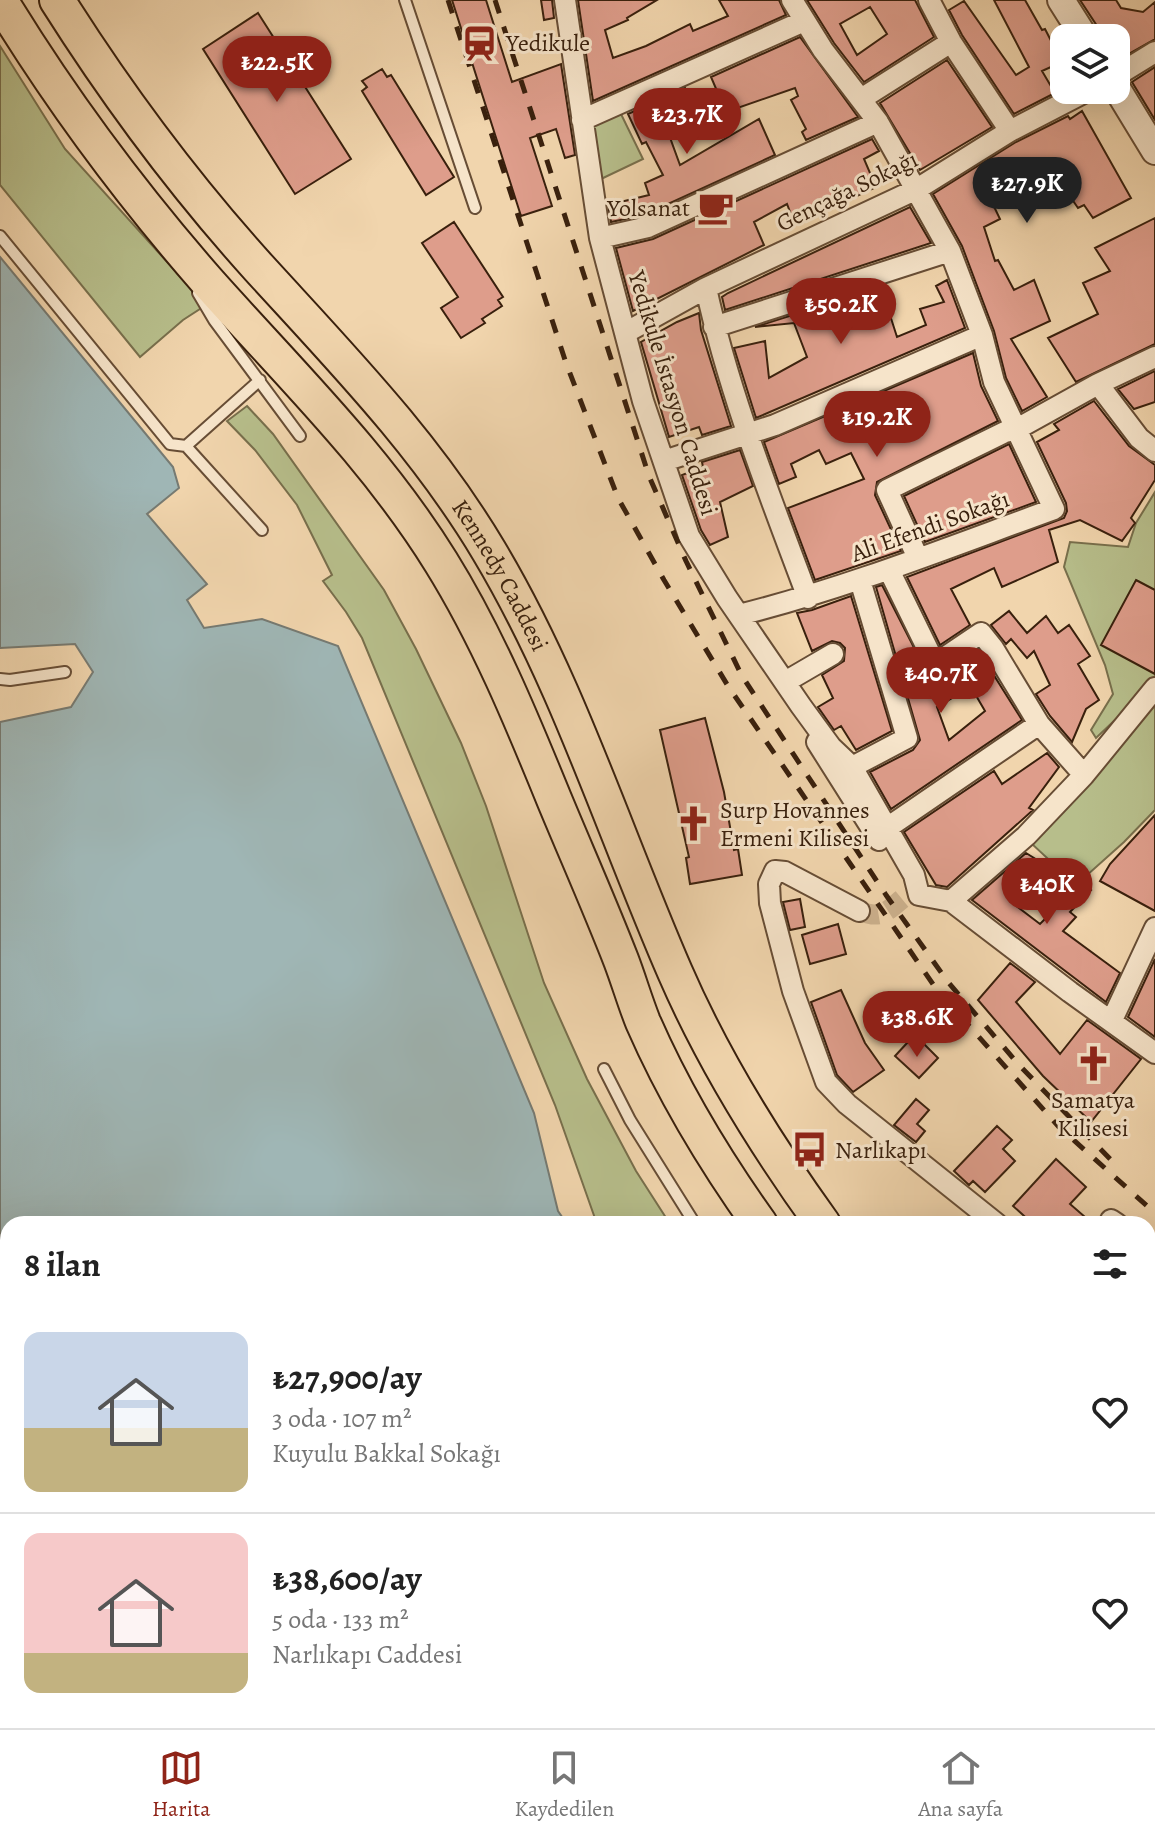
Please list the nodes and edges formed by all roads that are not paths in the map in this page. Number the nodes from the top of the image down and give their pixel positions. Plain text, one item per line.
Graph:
1 (0, 0) edge
2 (57, 0) edge
3 (405, 0) edge
4 (565, 0) edge
5 (792, 0) edge
6 (929, 0) edge
7 (1061, 0) edge
8 (804, 21) junction
9 (1076, 24) edge
10 (951, 42) junction
11 (1155, 52) edge
12 (1130, 67) edge
13 (861, 99) junction
14 (1062, 104) edge
15 (1126, 104) edge
16 (582, 120) junction
17 (878, 122) junction
18 (1010, 131) junction
19 (1155, 151) edge
20 (917, 189) junction
21 (142, 203) junction
22 (475, 208) dead end
23 (0, 236) edge
24 (600, 238) junction
25 (950, 251) junction
26 (706, 288) junction
27 (714, 327) junction
28 (625, 333) junction
29 (982, 335) junction
30 (1155, 357) edge
31 (260, 380) junction
32 (1098, 384) junction
33 (1015, 430) junction
34 (747, 434) junction
35 (300, 436) dead end
36 (186, 446) junction
37 (1155, 451) edge
38 (664, 461) junction
39 (262, 530) dead end
40 (918, 558) junction
41 (889, 570) junction
42 (860, 580) junction
43 (808, 598) junction
44 (739, 615) junction
45 (833, 654) dead end
46 (65, 672) dead end
47 (0, 679) edge
48 (785, 682) junction
49 (1155, 688) edge
50 (801, 706) junction
51 (1039, 724) junction
52 (852, 767) junction
53 (1084, 775) junction
54 (887, 828) junction
55 (902, 899) dead end
56 (951, 901) junction
57 (859, 911) tunnel mouth
58 (1155, 928) edge
59 (1112, 1020) junction
60 (1155, 1053) edge
61 (604, 1069) dead end
62 (690, 1216) edge
63 (754, 1216) edge
64 (817, 1216) edge
65 (987, 1216) edge

1 - 21 highway, Kennedy Caddesi
2 - 64 highway, Kennedy Caddesi
3 - 22 lane
4 - 16 street, Yedikule İstasyon Caddesi
5 - 8 street
6 - 10 street
7 - 9 street
8 - 13 street
8 - 16 street
10 - 13 street
10 - 18 street
11 - 12 street
13 - 17 street
14 - 18 street, Gençağa Sokağı
15 - 19 street
16 - 24 street, Yedikule İstasyon Caddesi
17 - 20 street
17 - 24 street
18 - 20 street, Gençağa Sokağı
20 - 25 street
20 - 26 street, Gençağa Sokağı
21 - 31 lane
21 - 63 highway, Kennedy Caddesi
23 - 36 lane
24 - 28 street, Yedikule İstasyon Caddesi
25 - 27 street
25 - 29 street
26 - 27 street
26 - 28 street, Gençağa Sokağı
27 - 34 street
28 - 38 street, Yedikule İstasyon Caddesi
29 - 33 street
29 - 34 street
30 - 32 street
31 - 35 lane
31 - 36 lane
32 - 33 street
32 - 37 street
33 - 40 street
33 - 40 street, Ali Efendi Sokağı
34 - 38 street
34 - 43 street
36 - 39 lane
38 - 44 street, Yedikule İstasyon Caddesi
40 - 41 street, Ali Efendi Sokağı
41 - 42 street, Ali Efendi Sokağı
41 - 51 street
42 - 43 street, Ali Efendi Sokağı
42 - 52 street
43 - 44 street, Ali Efendi Sokağı
44 - 48 street, Yedikule İstasyon Caddesi
45 - 48 street
46 - 47 lane
48 - 50 street, Yedikule İstasyon Caddesi
49 - 53 street
50 - 52 street, Yedikule İstasyon Caddesi
50 - 55 street
51 - 53 street
51 - 54 street
52 - 54 street, Yedikule İstasyon Caddesi
53 - 56 street
54 - 56 street, Yedikule İstasyon Caddesi
56 - 59 street
57 - 65 street
58 - 59 street
59 - 60 street
61 - 62 lane

